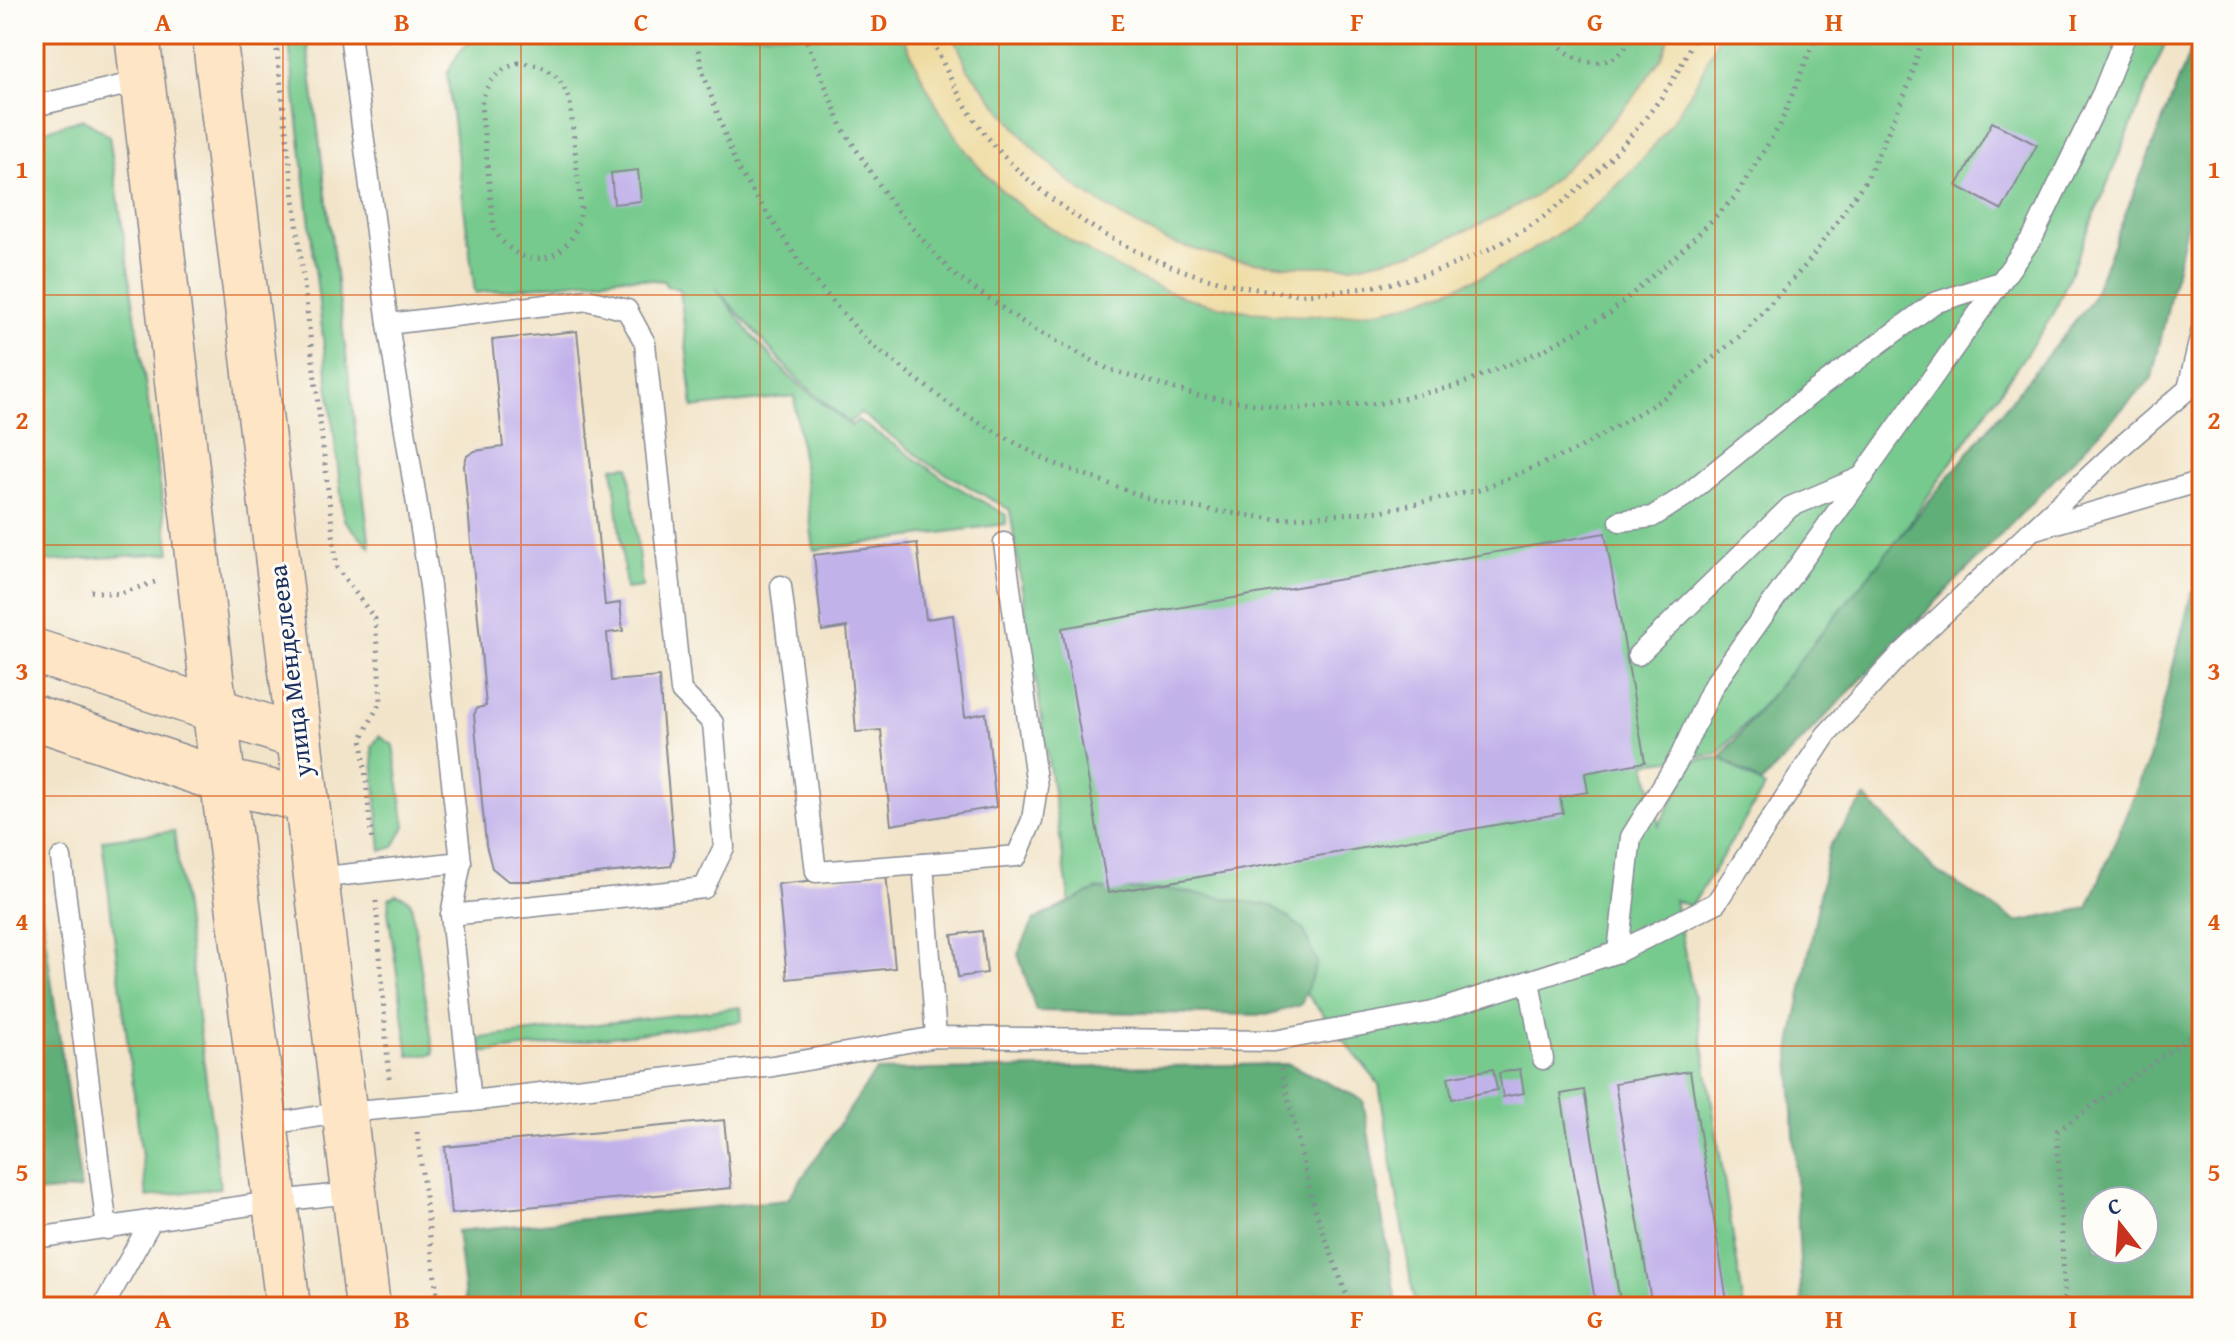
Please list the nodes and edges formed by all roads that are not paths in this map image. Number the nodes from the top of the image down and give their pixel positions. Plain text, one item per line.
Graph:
1 (137, 34) edge
2 (214, 34) edge
3 (350, 34) edge
4 (2126, 34) edge
5 (142, 81) junction
6 (34, 106) edge
7 (2000, 282) junction
8 (388, 324) junction
9 (2202, 329) edge
10 (1864, 476) junction
11 (2202, 481) edge
12 (1620, 521) dead end
13 (2032, 530) junction
14 (1004, 543) dead end
15 (781, 586) dead end
16 (34, 651) edge
17 (1638, 655) dead end
18 (215, 712) junction
19 (34, 717) edge
20 (298, 737) junction
21 (223, 781) junction
22 (306, 800) junction
23 (61, 858) dead end
24 (461, 862) junction
25 (923, 864) junction
26 (316, 878) junction
27 (451, 915) junction
28 (1618, 952) junction
29 (1529, 981) junction
30 (936, 1037) junction
31 (1543, 1059) dead end
32 (471, 1101) junction
33 (344, 1112) junction
34 (266, 1125) junction
35 (354, 1193) junction
36 (275, 1200) junction
37 (150, 1223) junction
38 (107, 1229) junction
39 (34, 1238) edge
40 (103, 1307) edge
41 (288, 1307) edge
42 (368, 1307) edge

1 - 5 main road
2 - 20 main road, улица Менделеева
3 - 8 lane
4 - 7 lane
5 - 6 lane
5 - 18 main road
7 - 10 lane
7 - 12 lane
8 - 24 lane
8 - 27 lane
9 - 13 lane
10 - 17 lane
10 - 28 lane
11 - 13 lane
13 - 28 lane
14 - 25 lane
15 - 25 lane
16 - 18 main road
18 - 20 main road
18 - 21 main road
19 - 21 main road
20 - 22 main road, улица Менделеева
21 - 22 main road
21 - 34 main road
22 - 26 main road, улица Менделеева
23 - 38 lane
24 - 26 lane
24 - 27 lane
25 - 30 lane
26 - 33 main road, улица Менделеева
27 - 32 lane
28 - 29 lane
29 - 30 lane
29 - 31 lane
30 - 32 lane
32 - 33 lane
33 - 34 lane
33 - 35 main road, улица Менделеева
34 - 36 main road
35 - 36 lane
35 - 42 main road, улица Менделеева
36 - 37 lane
36 - 41 main road
37 - 38 lane
37 - 40 lane
38 - 39 lane

